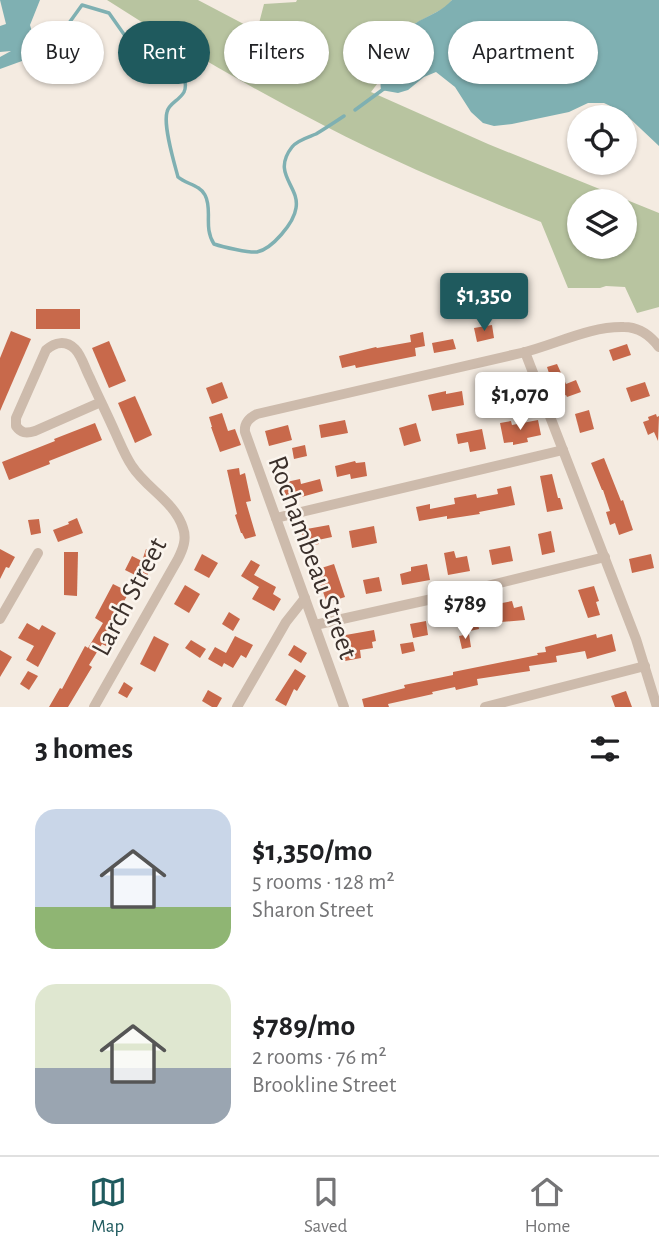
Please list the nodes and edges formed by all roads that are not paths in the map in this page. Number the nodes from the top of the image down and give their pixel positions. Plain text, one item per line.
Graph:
1 (659, 346) edge
2 (525, 352) junction
3 (101, 402) junction
4 (563, 450) junction
5 (276, 518) junction
6 (38, 553) dead end
7 (605, 557) junction
8 (305, 598) junction
9 (0, 619) edge
10 (314, 625) junction
11 (645, 666) junction
12 (94, 707) edge
13 (237, 707) edge
14 (344, 707) edge
15 (485, 707) edge
16 (657, 707) edge

1 - 2 street
2 - 4 street
2 - 5 street, Rochambeau Street
3 - 3 street, Larch Street
3 - 12 street, Larch Street
4 - 5 street
4 - 7 street
5 - 8 street, Rochambeau Street
6 - 9 street
7 - 10 street
7 - 11 street
8 - 10 street, Rochambeau Street
8 - 13 street
10 - 14 street, Rochambeau Street
11 - 15 street
11 - 16 street

